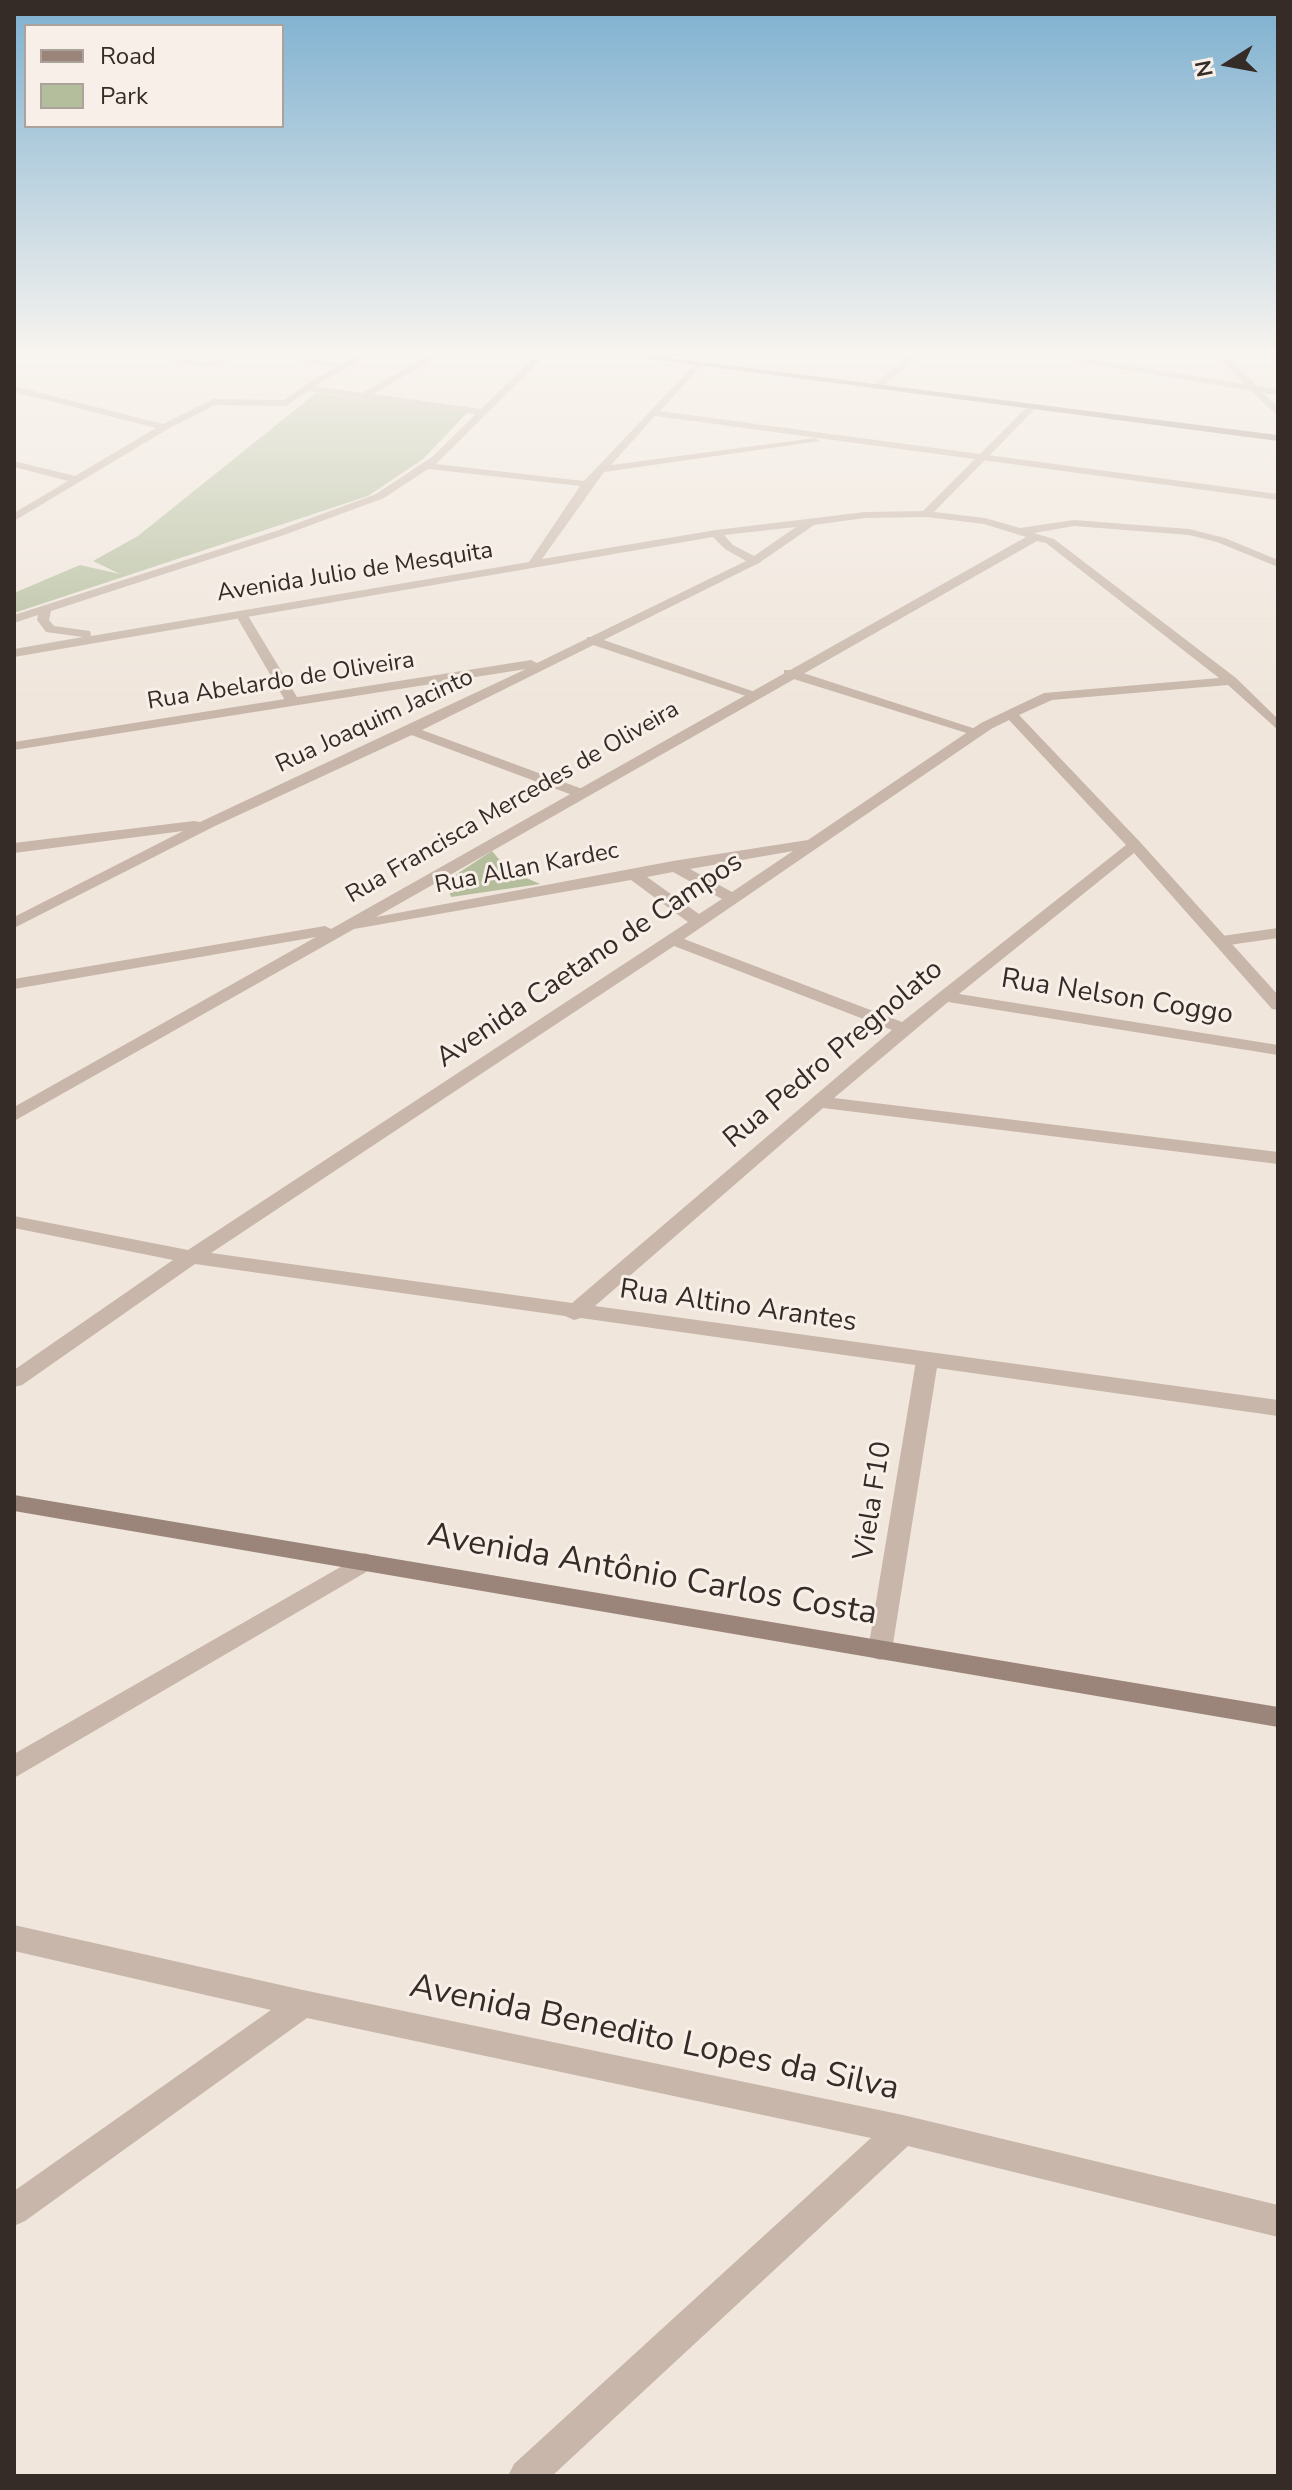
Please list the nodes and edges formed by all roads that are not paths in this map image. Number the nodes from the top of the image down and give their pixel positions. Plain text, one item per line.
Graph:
1 (46, 472) edge
2 (90, 472) edge
3 (418, 472) edge
4 (482, 472) edge
5 (598, 472) edge
6 (968, 472) edge
7 (1090, 472) edge
8 (77, 480) junction
9 (587, 484) junction
10 (1278, 497) edge
11 (926, 514) junction
12 (14, 518) edge
13 (813, 520) junction
14 (716, 533) junction
15 (1030, 533) junction
16 (755, 561) junction
17 (1278, 564) edge
18 (532, 565) junction
19 (45, 610) junction
20 (241, 614) junction
21 (14, 619) edge
22 (134, 632) junction
23 (591, 640) junction
24 (14, 653) edge
25 (555, 660) junction
26 (789, 673) junction
27 (1231, 681) junction
28 (754, 694) junction
29 (293, 702) junction
30 (1009, 713) junction
31 (1278, 726) edge
32 (411, 730) junction
33 (978, 732) junction
34 (14, 746) edge
35 (580, 793) junction
36 (210, 823) junction
37 (813, 843) junction
38 (1135, 845) junction
39 (14, 848) edge
40 (673, 866) junction
41 (633, 874) junction
42 (732, 898) junction
43 (698, 921) junction
44 (14, 923) edge
45 (340, 928) junction
46 (1278, 933) edge
47 (672, 940) junction
48 (1222, 941) junction
49 (14, 981) edge
50 (947, 997) junction
51 (1278, 1005) edge
52 (904, 1029) junction
53 (1278, 1050) edge
54 (819, 1102) junction
55 (14, 1115) edge
56 (1278, 1158) edge
57 (14, 1222) edge
58 (191, 1257) junction
59 (574, 1313) junction
60 (927, 1361) junction
61 (14, 1380) edge
62 (1278, 1408) edge
63 (14, 1503) edge
64 (365, 1562) junction
65 (880, 1650) junction
66 (1278, 1717) edge
67 (14, 1767) edge
68 (14, 1938) edge
69 (303, 2004) junction
70 (903, 2130) junction
71 (14, 2210) edge
72 (1278, 2221) edge
73 (526, 2476) edge

1 - 8 street
2 - 8 street
3 - 19 street
4 - 9 street
5 - 9 street
6 - 11 street
7 - 10 street
8 - 12 street
9 - 18 street
11 - 13 street, Avenida Julio de Mesquita
11 - 15 street, Avenida Julio de Mesquita
13 - 14 street, Avenida Julio de Mesquita
13 - 16 street, Rua Joaquim Jacinto
14 - 16 street
14 - 18 street, Avenida Julio de Mesquita
15 - 17 street
15 - 26 street, Rua Francisca Mercedes de Oliveira
15 - 27 street, Avenida Julio de Mesquita
16 - 23 street, Rua Joaquim Jacinto
18 - 20 street, Avenida Julio de Mesquita
19 - 21 street
19 - 22 street, Avenida Julio de Mesquita
20 - 22 street, Avenida Julio de Mesquita
20 - 29 street
22 - 24 street, Avenida Julio de Mesquita
23 - 25 street, Rua Joaquim Jacinto
23 - 28 street
25 - 29 street, Rua Abelardo de Oliveira
25 - 32 street, Rua Joaquim Jacinto
26 - 28 street, Rua Francisca Mercedes de Oliveira
26 - 33 street
27 - 30 street, Avenida Caetano de Campos
27 - 31 street, Avenida Julio de Mesquita
28 - 35 street, Rua Francisca Mercedes de Oliveira
29 - 34 street, Rua Abelardo de Oliveira
30 - 33 street, Avenida Caetano de Campos
30 - 38 street
32 - 35 street
32 - 36 street, Rua Joaquim Jacinto
33 - 37 street, Avenida Caetano de Campos
35 - 45 street, Rua Francisca Mercedes de Oliveira
36 - 39 street
36 - 44 street, Rua Joaquim Jacinto
37 - 40 street, Rua Allan Kardec
37 - 42 street, Avenida Caetano de Campos
38 - 48 street
38 - 50 street, Rua Pedro Pregnolato
40 - 41 street, Rua Allan Kardec
40 - 42 street
41 - 43 street
41 - 45 street, Rua Allan Kardec
42 - 43 street, Avenida Caetano de Campos
43 - 47 street, Avenida Caetano de Campos
45 - 49 street, Rua Allan Kardec
45 - 55 street, Rua Francisca Mercedes de Oliveira
46 - 48 street
47 - 52 street
47 - 58 street, Avenida Caetano de Campos
48 - 51 street
50 - 52 street, Rua Pedro Pregnolato
50 - 53 street, Rua Nelson Coggo
52 - 54 street, Rua Pedro Pregnolato
54 - 56 street
54 - 59 street, Rua Pedro Pregnolato
57 - 58 street, Rua Altino Arantes
58 - 59 street, Rua Altino Arantes
58 - 61 street, Avenida Caetano de Campos
59 - 60 street, Rua Altino Arantes
60 - 62 street, Rua Altino Arantes
60 - 65 street, Viela F10
63 - 64 street, Avenida Antônio Carlos Costa
64 - 65 street, Avenida Antônio Carlos Costa
64 - 67 street
65 - 66 street, Avenida Antônio Carlos Costa
68 - 69 street, Avenida Benedito Lopes da Silva
69 - 70 street, Avenida Benedito Lopes da Silva
69 - 71 street
70 - 72 street, Avenida Benedito Lopes da Silva
70 - 73 street

